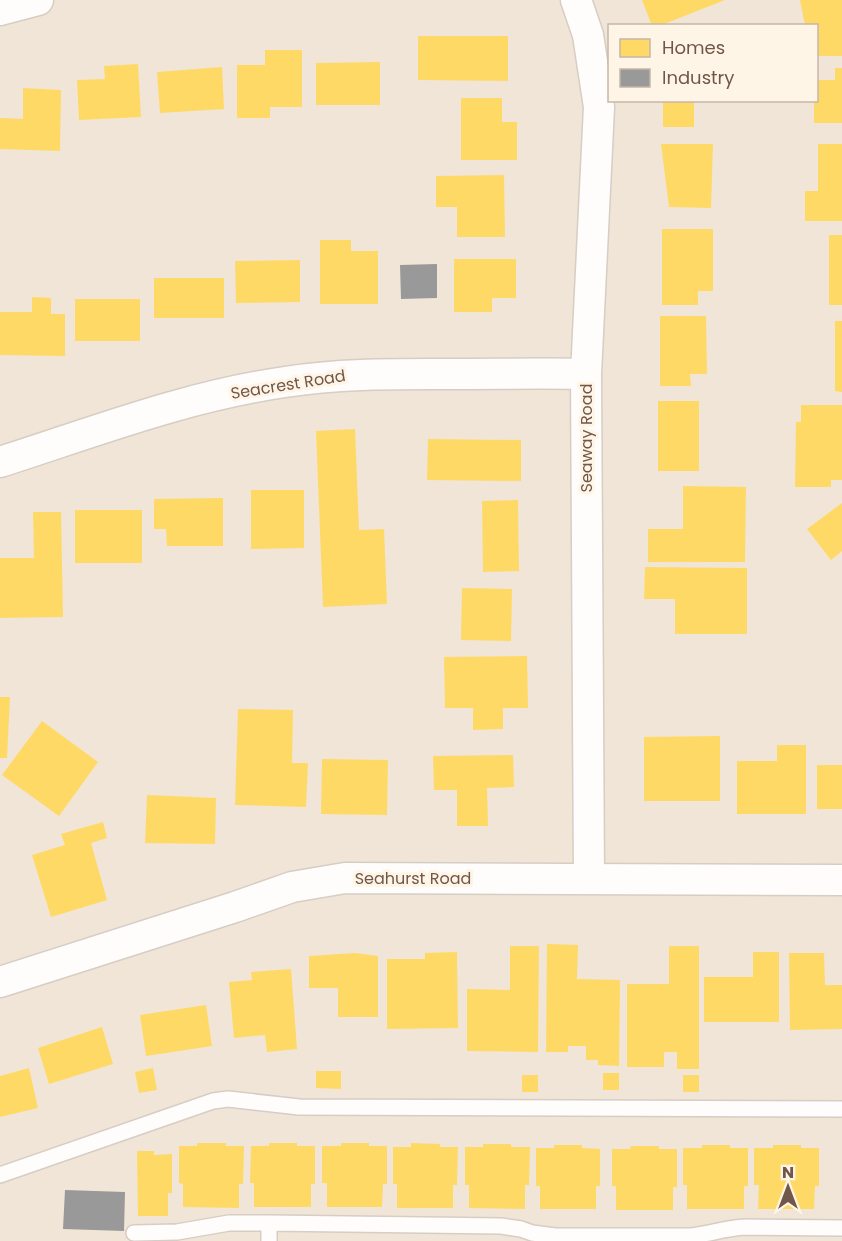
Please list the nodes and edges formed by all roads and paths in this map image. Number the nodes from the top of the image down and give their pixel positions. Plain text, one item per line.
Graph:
1 (38, 0) edge
2 (576, 0) edge
3 (0, 10) edge
4 (586, 374) junction
5 (0, 462) edge
6 (589, 879) junction
7 (842, 880) edge
8 (0, 982) edge
9 (842, 1109) edge
10 (0, 1175) edge
11 (269, 1223) junction
12 (842, 1228) edge
13 (134, 1233) dead end
14 (269, 1241) edge

1 - 3 street
2 - 4 street, Seaway Road
4 - 5 street, Seacrest Road
4 - 6 street, Seaway Road
6 - 7 street, Seahurst Road
6 - 8 street, Seahurst Road
9 - 10 lane
11 - 12 lane
11 - 13 lane
11 - 14 lane

